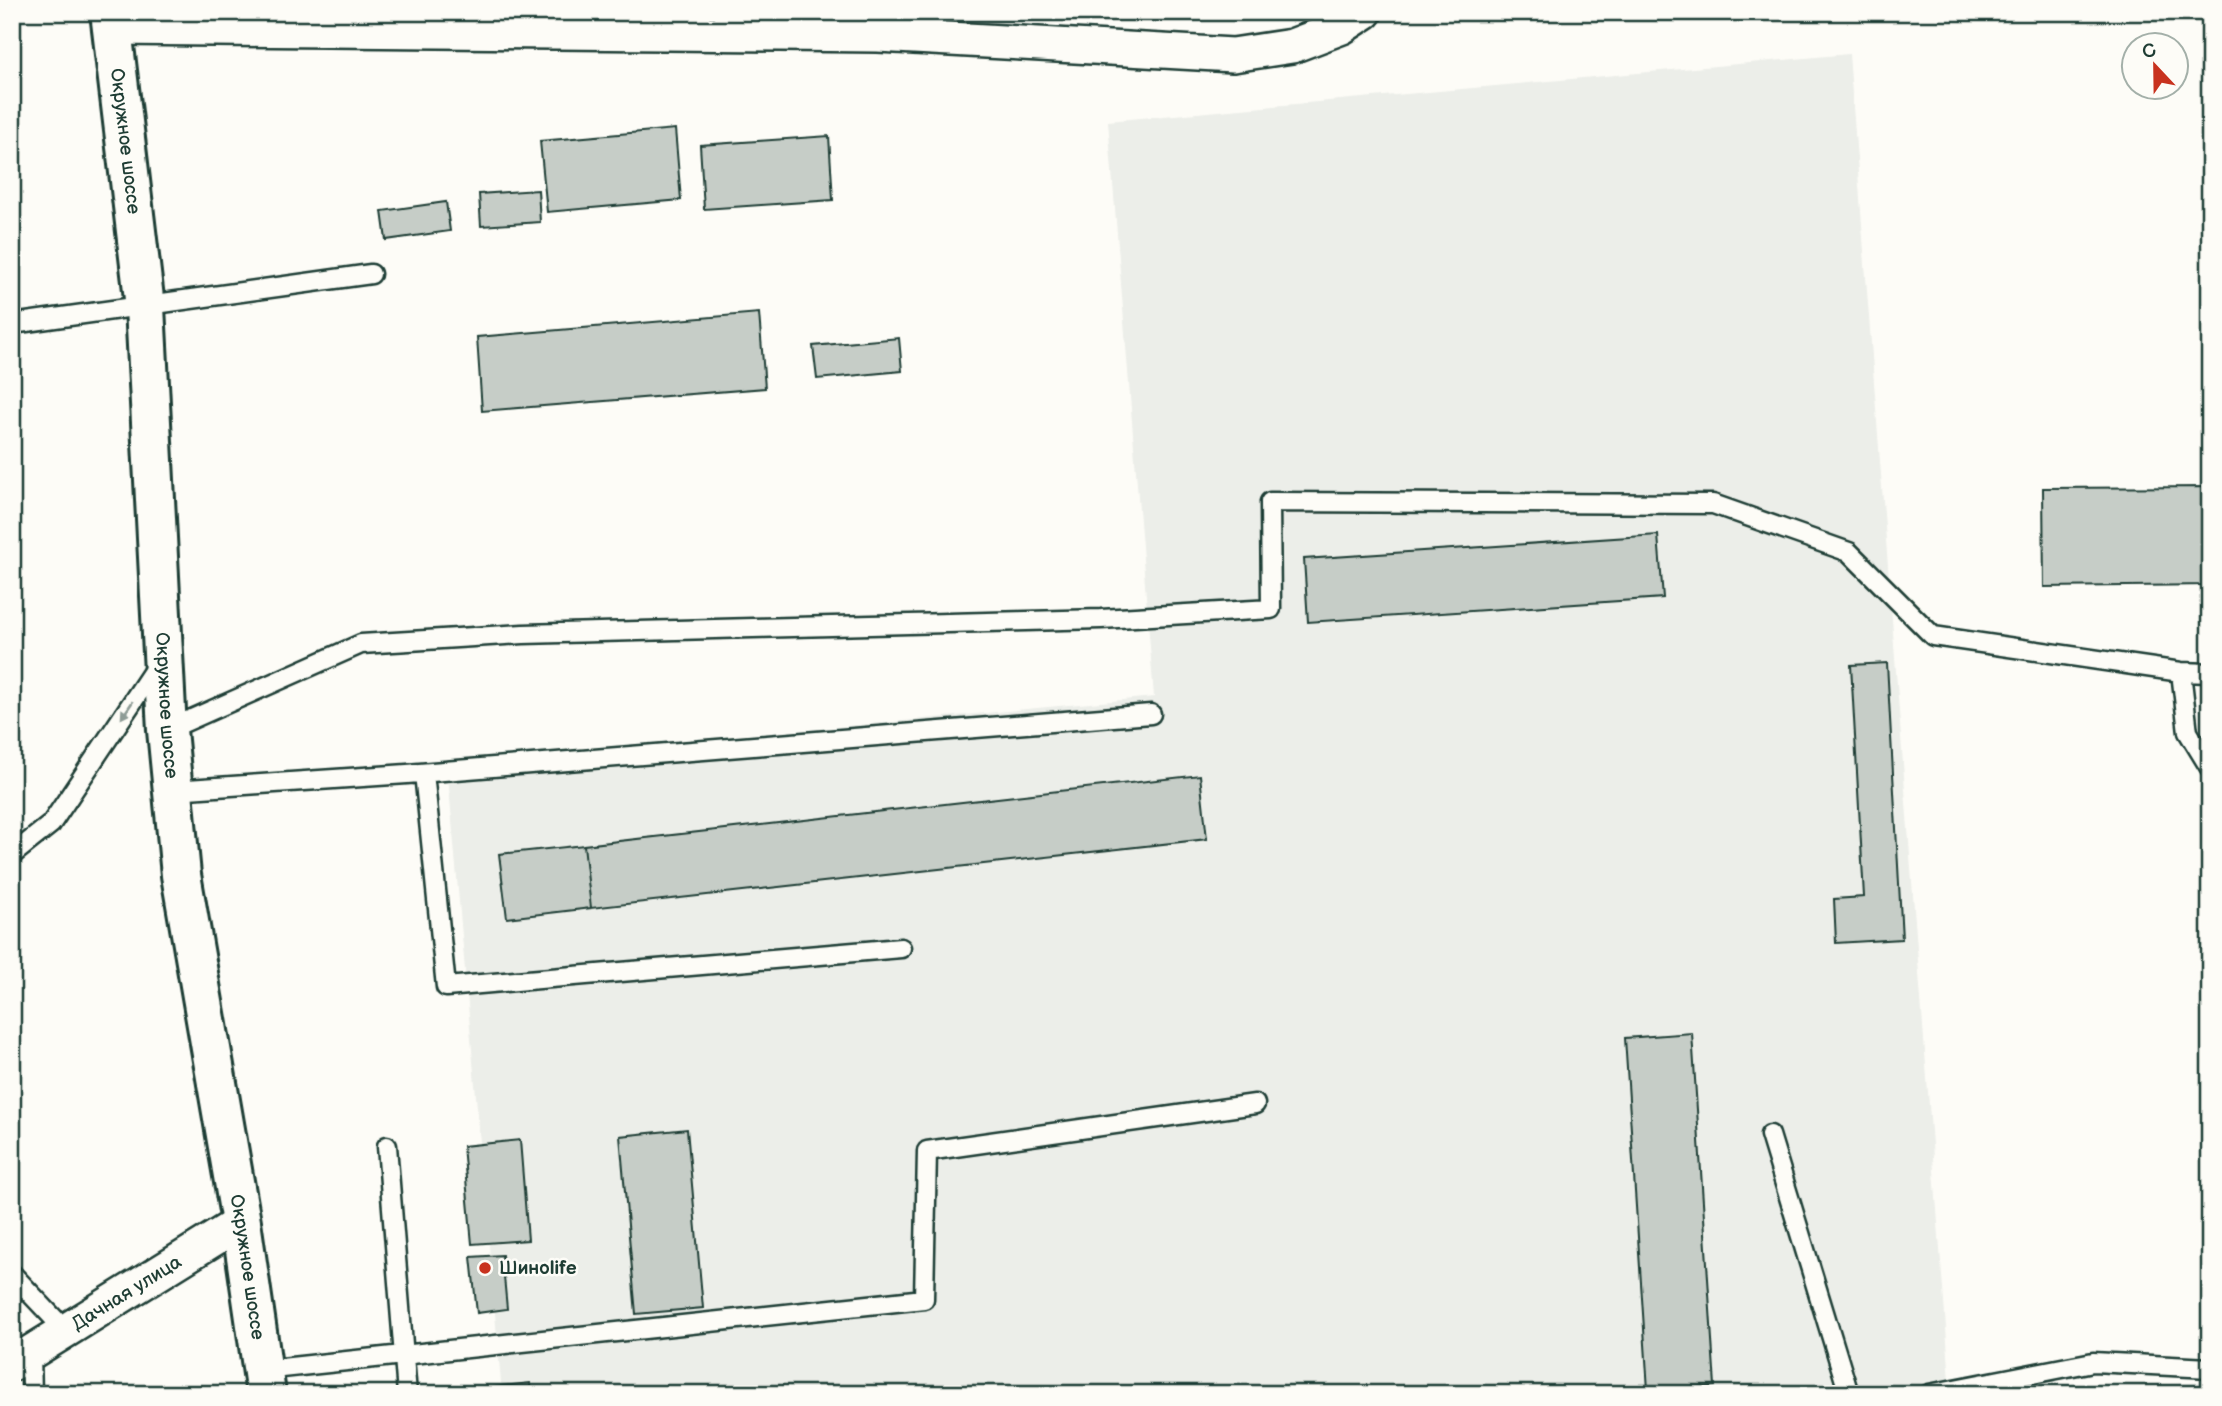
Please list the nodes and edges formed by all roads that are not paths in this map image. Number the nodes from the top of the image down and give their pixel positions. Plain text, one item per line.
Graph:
1 (1366, 12) edge
2 (111, 20) edge
3 (877, 24) edge
4 (371, 274) dead end
5 (145, 307) junction
6 (12, 324) edge
7 (165, 653) junction
8 (2181, 672) junction
9 (2210, 673) edge
10 (1151, 714) dead end
11 (167, 730) junction
12 (2210, 768) edge
13 (424, 773) junction
14 (173, 790) junction
15 (12, 855) edge
16 (901, 948) dead end
17 (1255, 1104) dead end
18 (1770, 1135) dead end
19 (387, 1146) dead end
20 (241, 1222) junction
21 (12, 1274) edge
22 (65, 1330) junction
23 (402, 1355) junction
24 (22, 1360) edge
25 (2210, 1368) edge
26 (264, 1382) edge
27 (32, 1394) edge
28 (407, 1394) edge
29 (1849, 1394) edge
30 (1929, 1394) edge

1 - 3 street
2 - 3 street
2 - 5 street, Окружное шоссе
4 - 5 lane
5 - 6 lane
5 - 7 street, Окружное шоссе
7 - 11 street, Окружное шоссе
7 -> 15 lane
8 - 9 lane
8 - 11 lane
8 - 12 lane
10 - 13 lane
11 - 14 street, Окружное шоссе
13 - 14 lane
13 - 16 lane
14 - 20 street, Окружное шоссе
17 - 23 lane
18 - 29 lane
19 - 23 lane
20 - 22 street, Дачная улица
20 - 26 street, Окружное шоссе
21 - 22 lane
22 - 24 street, Дачная улица
23 - 26 lane
23 - 28 lane
24 - 27 lane
25 - 30 lane

